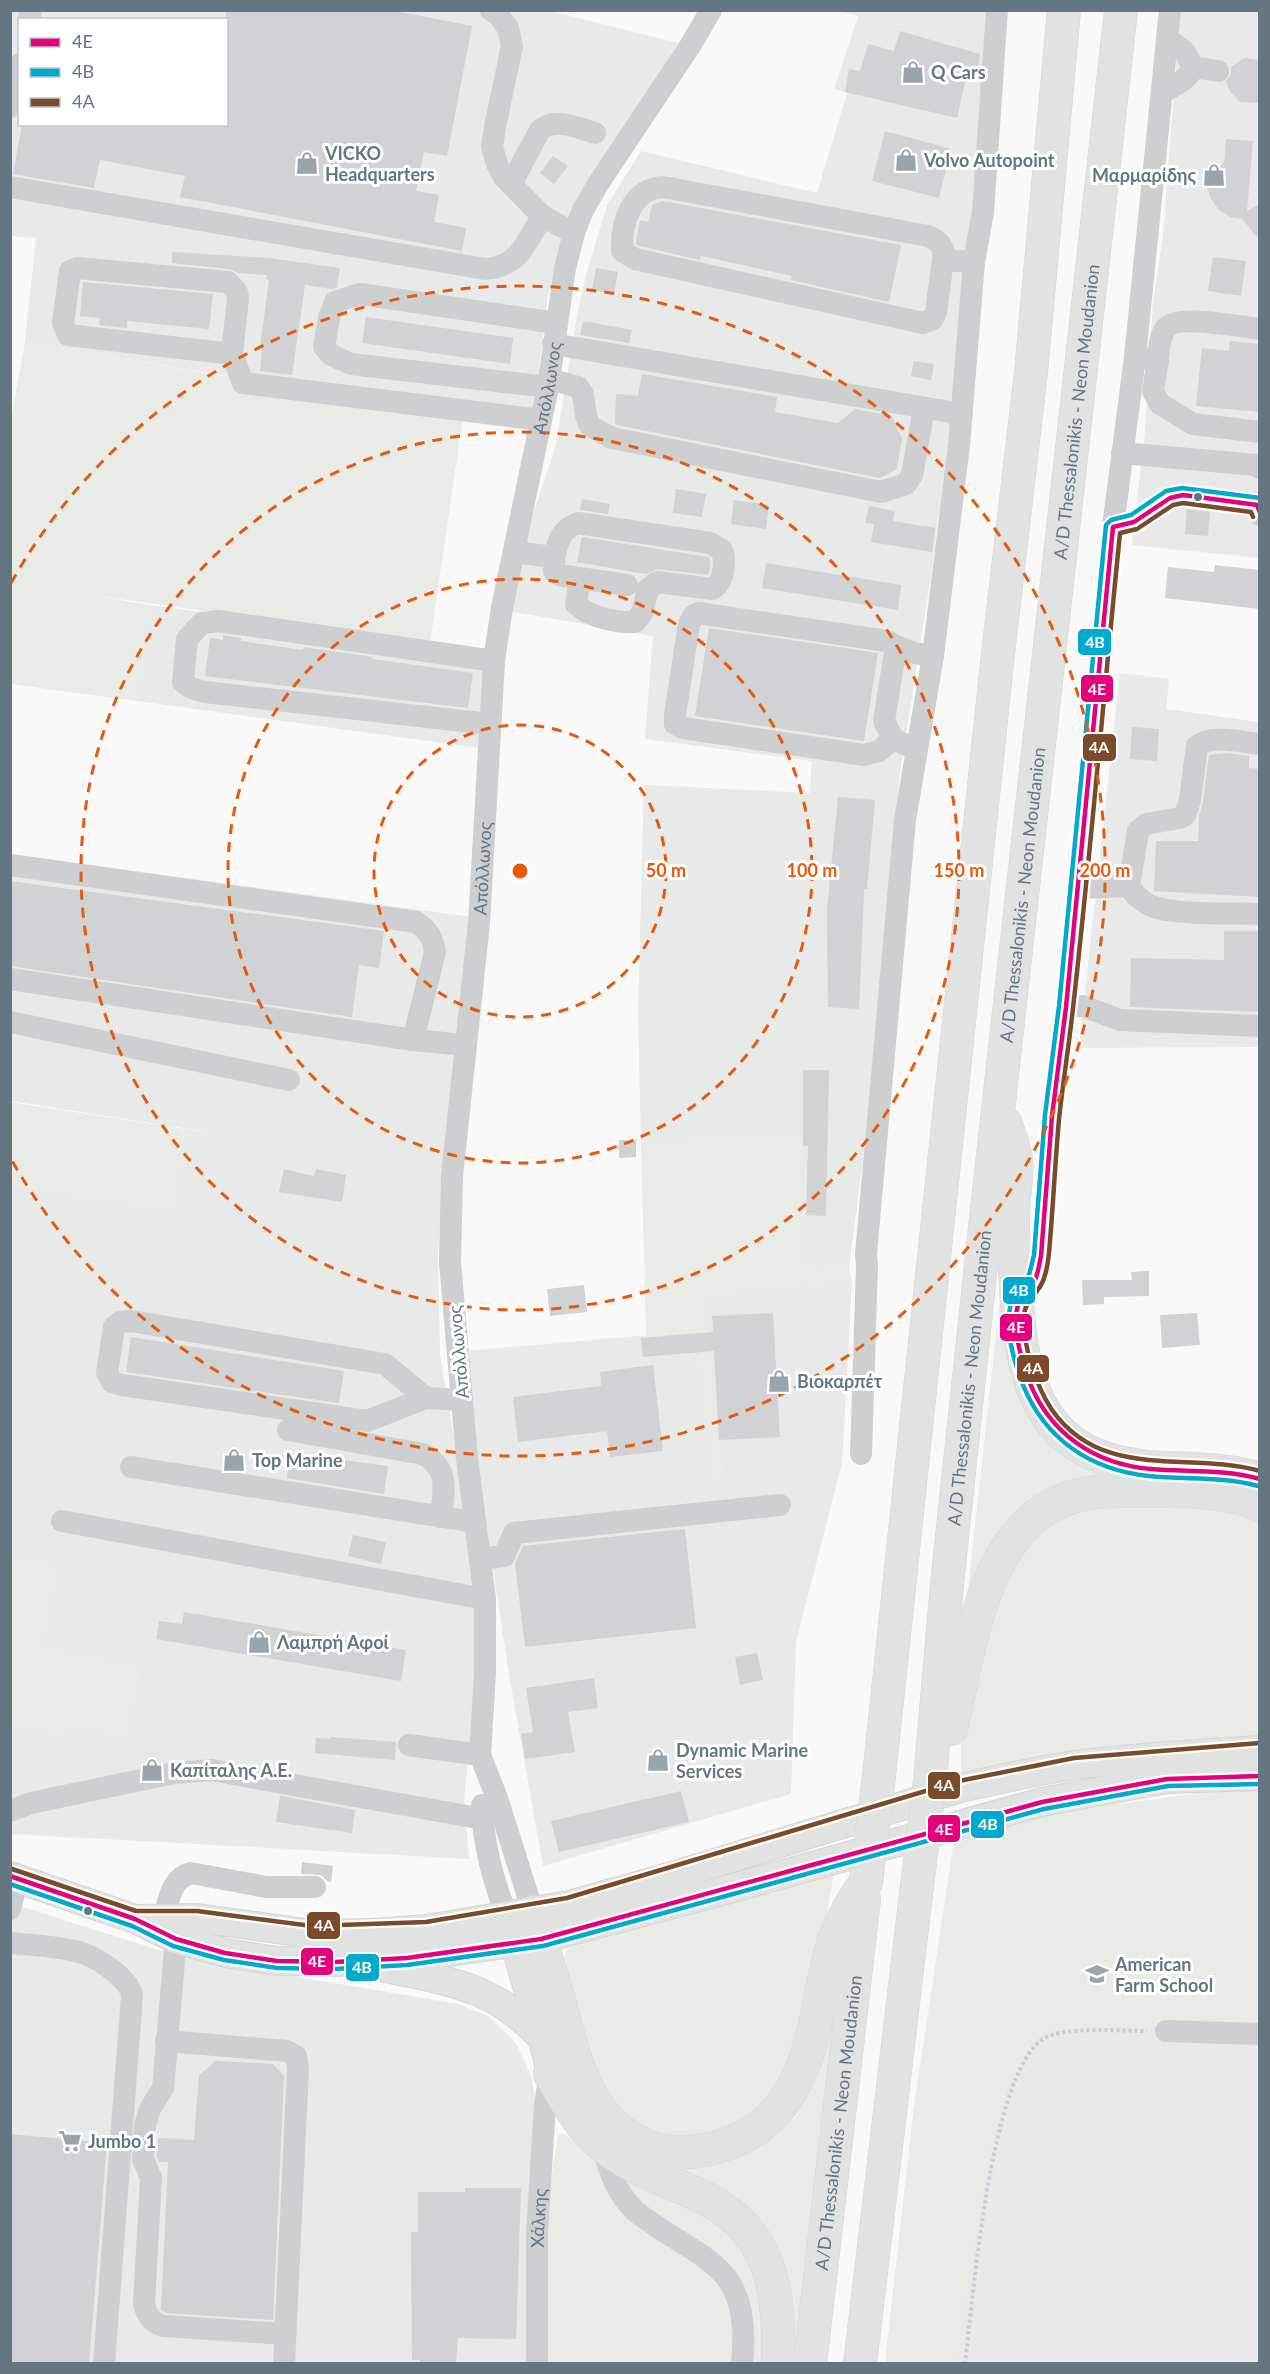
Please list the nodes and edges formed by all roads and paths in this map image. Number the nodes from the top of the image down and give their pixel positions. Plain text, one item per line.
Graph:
1 (491, 10) edge
2 (711, 10) edge
3 (997, 10) edge
4 (1064, 10) edge
5 (1121, 10) edge
6 (1170, 10) edge
7 (1167, 39) junction
8 (1193, 67) junction
9 (1218, 71) dead end
10 (18, 73) edge
11 (1162, 93) junction
12 (10, 107) edge
13 (595, 133) dead end
14 (510, 184) junction
15 (10, 187) edge
16 (542, 216) junction
17 (574, 233) junction
18 (943, 261) junction
19 (974, 262) junction
20 (1260, 329) edge
21 (555, 334) junction
22 (232, 354) junction
23 (1135, 357) junction
24 (1158, 360) junction
25 (548, 383) junction
26 (924, 408) junction
27 (962, 414) junction
28 (541, 420) junction
29 (1260, 432) edge
30 (1122, 453) junction
31 (1260, 468) edge
32 (1259, 507) edge
33 (1113, 526) junction
34 (514, 552) junction
35 (554, 557) junction
36 (580, 578) junction
37 (627, 585) dead end
38 (896, 646) junction
39 (933, 656) junction
40 (494, 661) junction
41 (489, 724) junction
42 (893, 739) junction
43 (1260, 744) edge
44 (918, 750) junction
45 (10, 865) edge
46 (1129, 886) junction
47 (1077, 888) junction
48 (1260, 914) edge
49 (10, 979) edge
50 (1066, 1007) junction
51 (10, 1022) edge
52 (1260, 1026) edge
53 (413, 1040) junction
54 (466, 1045) junction
55 (289, 1080) dead end
56 (1000, 1102) junction
57 (1017, 1310) junction
58 (426, 1398) junction
59 (462, 1400) junction
60 (288, 1430) dead end
61 (861, 1454) dead end
62 (131, 1467) dead end
63 (1260, 1479) edge
64 (780, 1505) dead end
65 (1260, 1505) edge
66 (441, 1517) junction
67 (62, 1521) dead end
68 (475, 1522) junction
69 (481, 1559) junction
70 (485, 1599) junction
71 (409, 1745) dead end
72 (1260, 1750) edge
73 (483, 1761) junction
74 (1260, 1776) edge
75 (930, 1780) junction
76 (10, 1810) edge
77 (483, 1819) junction
78 (14, 1878) edge
79 (866, 1882) junction
80 (315, 1887) dead end
81 (10, 1909) edge
82 (170, 1928) junction
83 (524, 1928) junction
84 (10, 1943) edge
85 (351, 1961) junction
86 (1166, 2031) joint
87 (1260, 2034) edge
88 (542, 2038) junction
89 (166, 2041) junction
90 (550, 2074) junction
91 (603, 2146) junction
92 (285, 2334) junction
93 (104, 2364) edge
94 (284, 2364) edge
95 (537, 2364) edge
96 (742, 2364) edge
97 (778, 2364) edge
98 (810, 2364) edge
99 (860, 2364) edge
100 (965, 2364) edge

1 - 14 street
2 - 17 street, Απόλλωνος
3 - 19 street
4 - 79 highway, A/D Thessalonikis - Neon Moudanion, bridge
5 - 56 highway, A/D Thessalonikis - Neon Moudanion
6 - 7 street
7 - 8 street
7 - 11 street
8 - 9 street
8 - 11 street
10 - 12 street
11 - 23 street
13 - 14 street
14 - 16 street
15 - 16 street
16 - 17 street
17 - 21 street, Απόλλωνος
18 - 18 street
18 - 19 street
19 - 27 street
20 - 24 street
21 - 25 street, Απόλλωνος
21 - 25 street
21 - 26 street
22 - 22 street
22 - 28 street
23 - 24 street
23 - 30 street
24 - 29 street
25 - 26 street
25 - 28 street, Απόλλωνος
26 - 27 street
27 - 39 street
28 - 34 street, Απόλλωνος
30 - 31 street
30 - 33 street
32 - 33 street
33 - 47 street
34 - 35 street
34 - 40 street, Απόλλωνος
35 - 36 street
35 - 36 street
36 - 37 street
38 - 39 street
38 - 42 street
38 - 42 street
39 - 44 street
40 - 41 street, Απόλλωνος
40 - 41 street
41 - 54 street, Απόλλωνος
42 - 44 street
43 - 46 street
44 - 61 street
45 - 53 street
46 - 47 street
46 - 48 street
47 - 50 street
49 - 53 street
50 - 52 street
50 - 57 street
51 - 55 street
53 - 54 street
54 - 59 street, Απόλλωνος
56 - 57 highway
56 - 75 highway, A/D Thessalonikis - Neon Moudanion
57 - 63 highway
58 - 58 street
58 - 59 street
59 - 68 street, Απόλλωνος
60 - 66 street
62 - 66 street
64 - 69 street
65 - 75 highway
66 - 68 street
67 - 70 street
68 - 69 street, Απόλλωνος
69 - 70 street, Απόλλωνος
70 - 73 street, Απόλλωνος
71 - 73 street
72 - 83 main road
73 - 77 street, Απόλλωνος
73 - 83 street
74 - 83 main road
75 - 99 highway, A/D Thessalonikis - Neon Moudanion, bridge
76 - 77 street
77 - 83 street, Απόλλωνος
78 - 81 street
78 - 82 main road
79 - 83 highway
79 - 98 highway, A/D Thessalonikis - Neon Moudanion
80 - 82 street
82 - 83 main road
82 - 85 main road
82 - 89 street
83 - 85 main road
83 - 88 main road
84 - 93 street
85 - 88 main road
86 - 87 street
86 - 100 path
88 - 90 main road
89 - 92 street
89 - 92 street
90 - 91 highway
90 - 95 street, Χάλκης
91 - 96 street
91 - 97 highway
92 - 94 street

